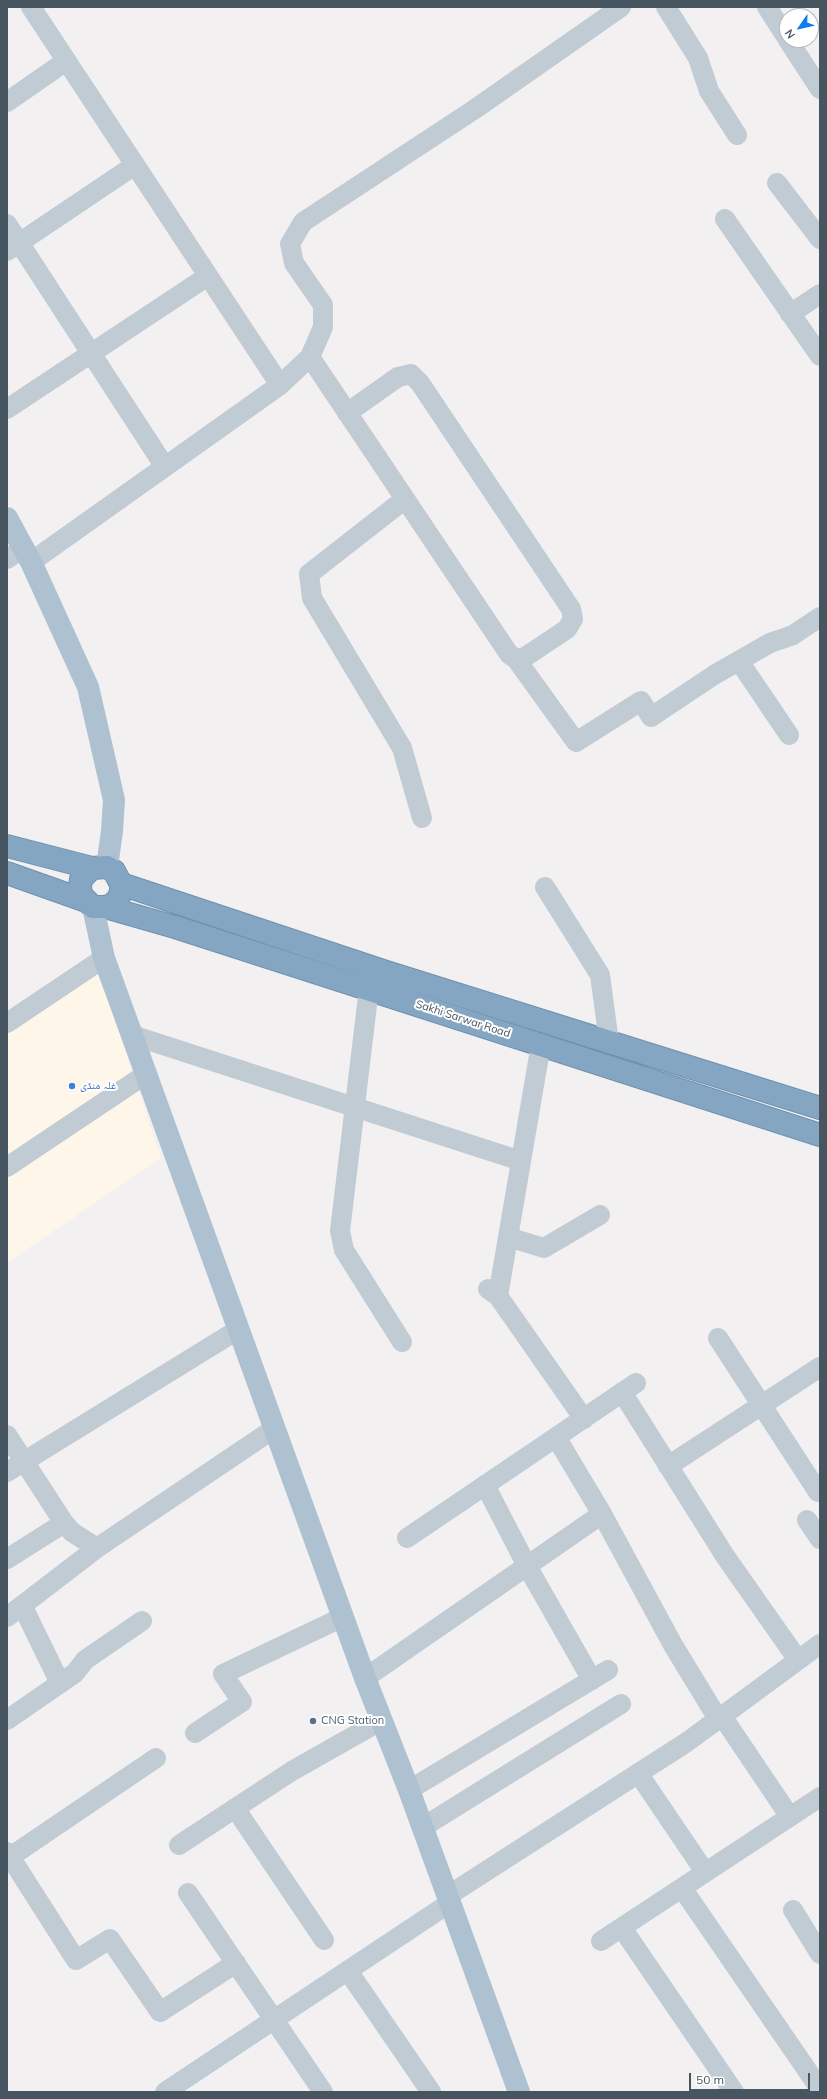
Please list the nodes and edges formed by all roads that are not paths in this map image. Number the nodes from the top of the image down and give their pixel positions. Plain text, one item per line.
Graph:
1 (31, 7) edge
2 (621, 7) edge
3 (666, 7) edge
4 (767, 7) edge
5 (779, 25) edge
6 (794, 48) edge
7 (66, 61) junction
8 (820, 89) edge
9 (7, 102) edge
10 (737, 135) dead end
11 (135, 165) junction
12 (777, 183) dead end
13 (725, 219) dead end
14 (7, 224) edge
15 (820, 239) edge
16 (13, 247) edge
17 (208, 276) junction
18 (820, 294) edge
19 (790, 314) junction
20 (92, 354) junction
21 (820, 356) edge
22 (310, 357) junction
23 (280, 385) junction
24 (7, 410) edge
25 (347, 413) junction
26 (165, 467) junction
27 (405, 499) junction
28 (7, 518) edge
29 (20, 556) edge
30 (820, 617) edge
31 (516, 659) junction
32 (739, 661) junction
33 (789, 735) dead end
34 (422, 818) dead end
35 (7, 846) edge
36 (100, 868) junction
37 (7, 873) edge
38 (121, 884) junction
39 (546, 887) dead end
40 (95, 905) junction
41 (104, 958) junction
42 (369, 988) junction
43 (7, 1023) edge
44 (132, 1035) junction
45 (609, 1042) junction
46 (541, 1044) junction
47 (146, 1074) junction
48 (355, 1107) junction
49 (820, 1108) edge
50 (820, 1135) edge
51 (521, 1161) junction
52 (7, 1167) edge
53 (600, 1215) dead end
54 (508, 1237) junction
55 (239, 1330) junction
56 (718, 1338) dead end
57 (402, 1342) dead end
58 (820, 1367) edge
59 (762, 1405) junction
60 (584, 1419) junction
61 (275, 1428) junction
62 (7, 1435) edge
63 (556, 1437) junction
64 (24, 1461) junction
65 (668, 1466) junction
66 (7, 1472) edge
67 (485, 1485) junction
68 (818, 1492) dead end
69 (602, 1514) junction
70 (807, 1520) dead end
71 (64, 1523) junction
72 (407, 1538) dead end
73 (820, 1539) edge
74 (97, 1548) junction
75 (7, 1559) edge
76 (527, 1566) junction
77 (15, 1612) edge
78 (343, 1617) junction
79 (142, 1621) dead end
80 (820, 1644) edge
81 (798, 1660) junction
82 (365, 1678) junction
83 (60, 1683) junction
84 (621, 1704) dead end
85 (720, 1718) junction
86 (7, 1720) edge
87 (382, 1720) junction
88 (194, 1733) dead end
89 (156, 1758) dead end
90 (638, 1773) junction
91 (409, 1790) junction
92 (820, 1797) edge
93 (235, 1808) junction
94 (790, 1817) junction
95 (423, 1827) junction
96 (179, 1845) dead end
97 (9, 1855) edge
98 (706, 1872) junction
99 (682, 1888) junction
100 (188, 1893) dead end
101 (450, 1899) junction
102 (793, 1910) dead end
103 (622, 1928) junction
104 (324, 1940) dead end
105 (601, 1941) dead end
106 (820, 1954) edge
107 (236, 1963) junction
108 (348, 1971) junction
109 (274, 2020) junction
110 (820, 2089) edge
111 (165, 2092) edge
112 (323, 2092) edge
113 (431, 2092) edge
114 (520, 2092) edge
115 (734, 2092) edge

1 - 7 street
2 - 22 street
3 - 10 street
4 - 5 street
6 - 8 street
7 - 9 street
7 - 11 street
11 - 16 street
11 - 17 street
12 - 15 street
13 - 19 street
14 - 16 street
16 - 20 street
17 - 20 street
17 - 23 street
18 - 19 street
19 - 21 street
20 - 24 street
20 - 26 street
22 - 23 street
22 - 25 street
23 - 26 street
25 - 27 street
25 - 31 street
26 - 29 street
27 - 31 street
27 - 34 street
28 - 29 main road
29 - 36 main road
30 - 32 street
31 - 32 street
32 - 33 street
35 - 36 highway
36 - 38 highway
36 - 40 highway
37 - 40 highway, Sakhi Sarwar Road
38 - 40 highway
38 - 45 highway, Sakhi Sarwar Road
39 - 45 street
40 - 41 main road
40 - 42 highway, Sakhi Sarwar Road
41 - 43 street
41 - 44 main road
42 - 46 highway, Sakhi Sarwar Road
42 - 48 street
44 - 47 main road
44 - 48 street
45 - 49 highway, Sakhi Sarwar Road
46 - 50 highway, Sakhi Sarwar Road
46 - 51 street
47 - 52 street
47 - 55 main road
48 - 51 street
48 - 57 street
51 - 54 street
53 - 54 street
54 - 60 street
55 - 61 main road
55 - 64 street
56 - 59 street
58 - 59 street
59 - 65 street
59 - 68 street
60 - 63 street
60 - 65 street
61 - 74 street
61 - 78 main road
62 - 64 street
63 - 67 street
63 - 69 street
64 - 66 street
64 - 71 street
65 - 81 street
67 - 72 street
67 - 76 street
69 - 76 street
69 - 85 street
70 - 73 street
71 - 74 street
71 - 75 street
74 - 77 street
76 - 82 street
76 - 91 street
77 - 83 street
78 - 82 main road
78 - 88 street
79 - 83 street
80 - 81 street
81 - 85 street
82 - 87 main road
83 - 86 street
84 - 95 street
85 - 90 street
85 - 94 street
87 - 91 main road
87 - 93 street
89 - 97 street
90 - 98 street
90 - 101 street
91 - 95 main road
92 - 94 street
93 - 96 street
93 - 104 street
94 - 98 street
95 - 101 main road
97 - 107 street
98 - 99 street
99 - 103 street
99 - 110 street
100 - 107 street
101 - 108 street
101 - 114 main road
102 - 106 street
103 - 105 street
103 - 115 street
107 - 109 street
108 - 109 street
108 - 113 street
109 - 111 street
109 - 112 street

